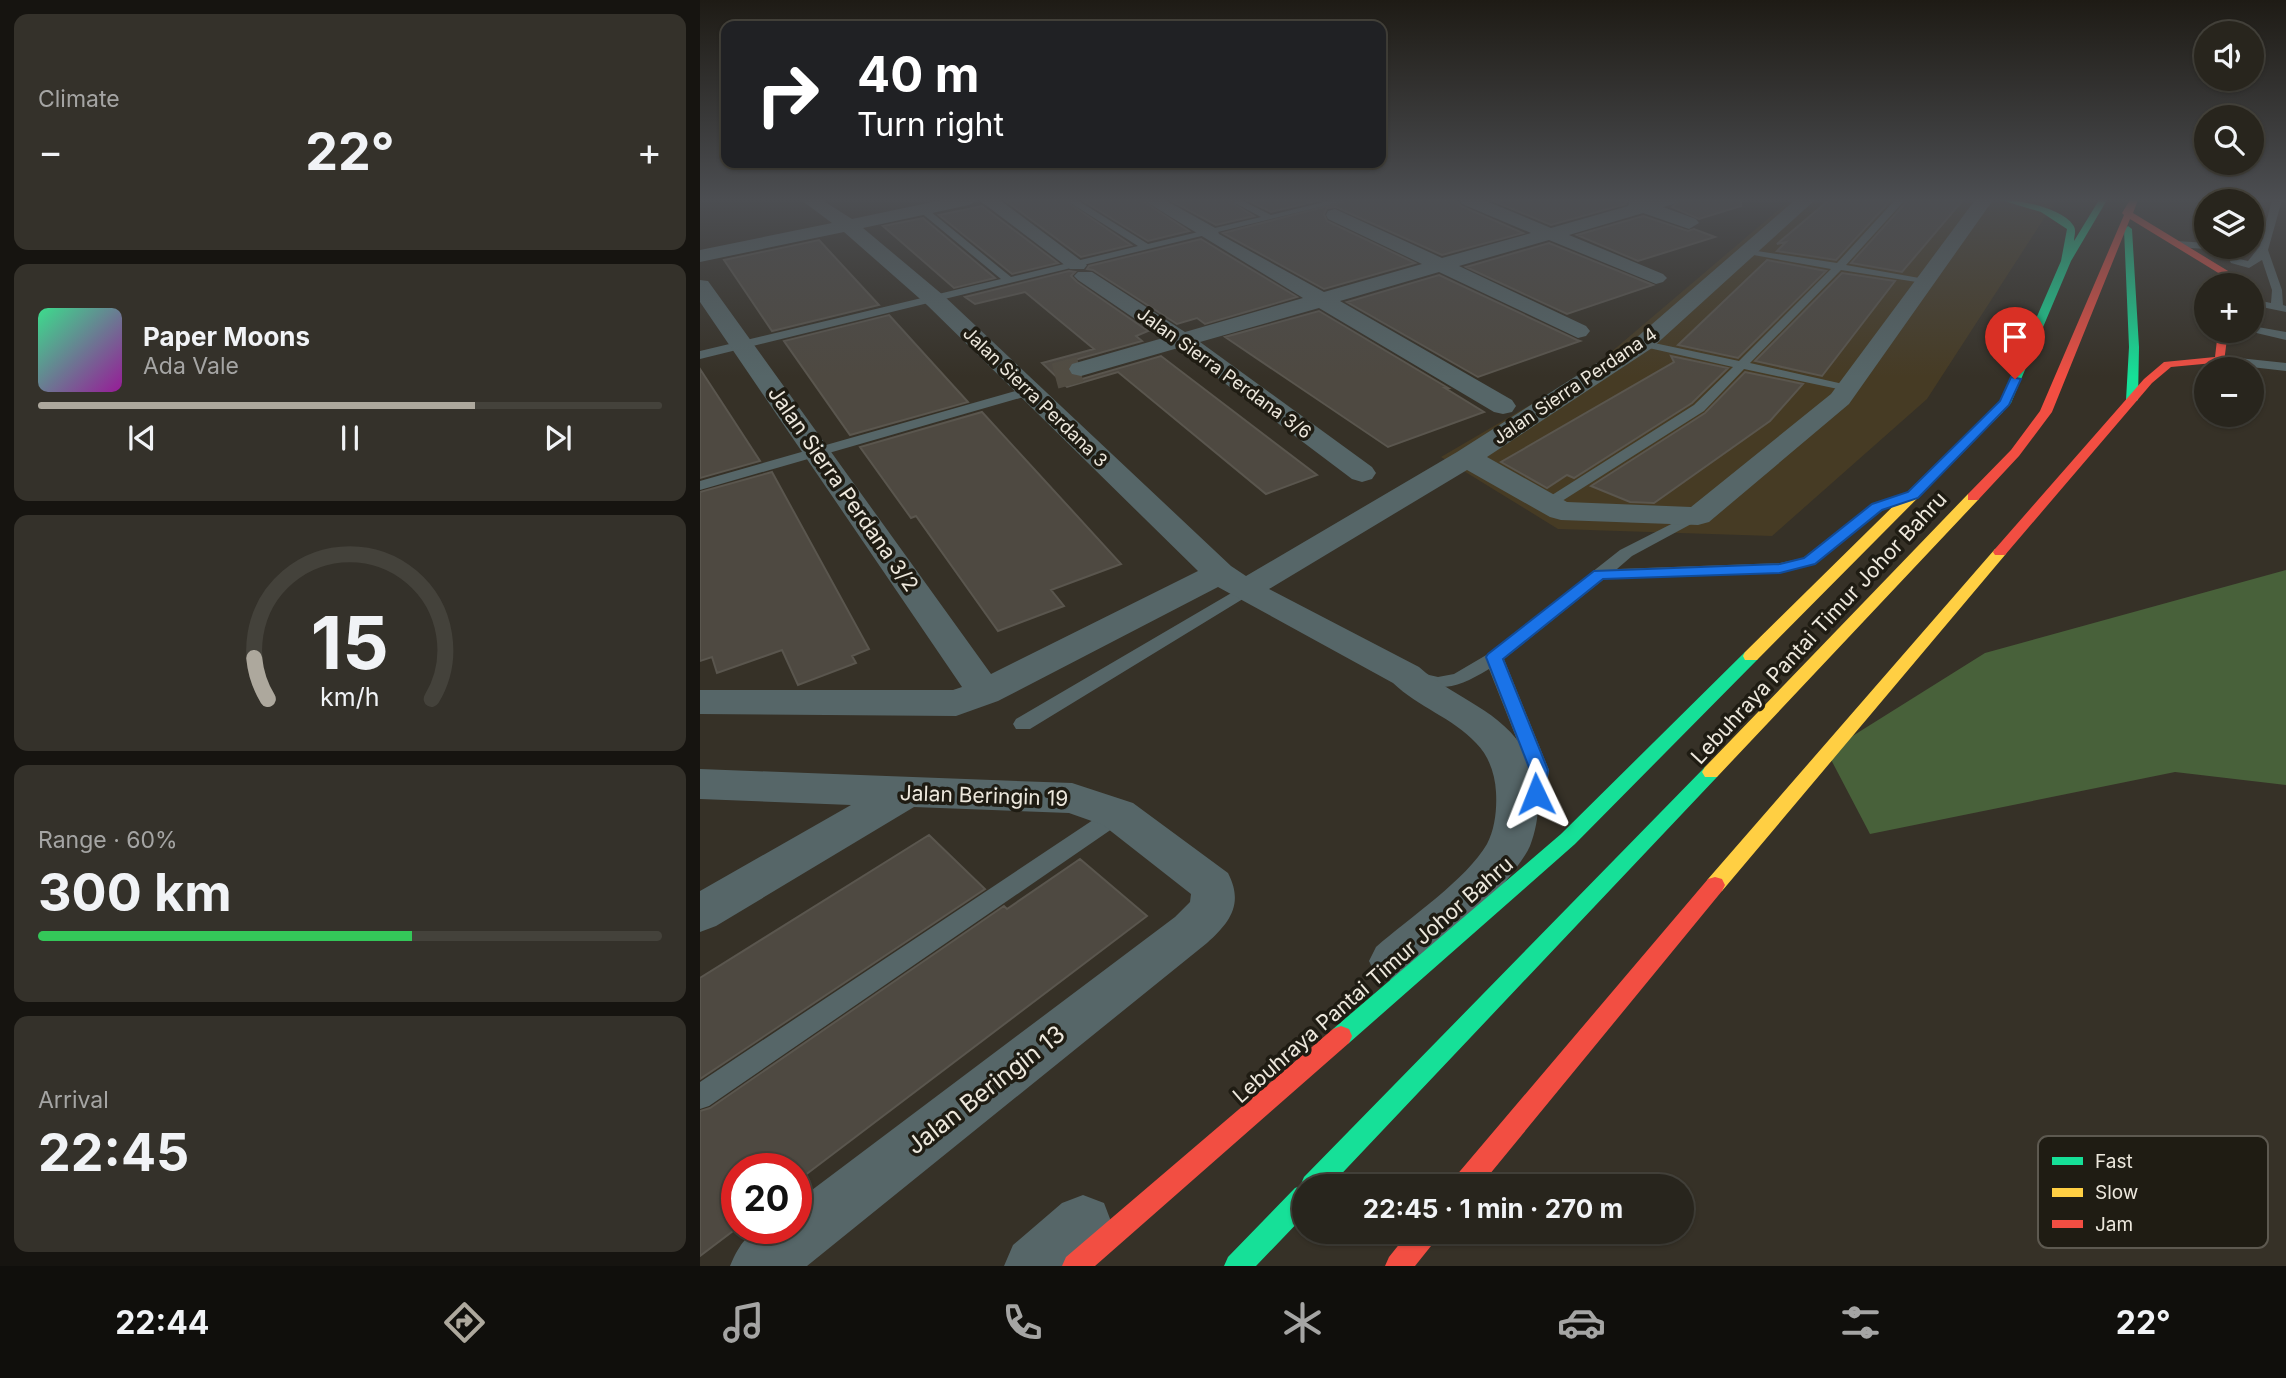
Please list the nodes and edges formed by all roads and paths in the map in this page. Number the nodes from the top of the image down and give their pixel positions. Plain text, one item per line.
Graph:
1 (888, 259) edge
2 (983, 259) edge
3 (1066, 259) edge
4 (1114, 259) edge
5 (1255, 259) edge
6 (1434, 259) edge
7 (1461, 259) edge
8 (1610, 259) edge
9 (1739, 259) edge
10 (1794, 259) edge
11 (1846, 259) edge
12 (1941, 259) edge
13 (2111, 259) edge
14 (2132, 259) edge
15 (2202, 259) edge
16 (2234, 259) edge
17 (2257, 259) edge
18 (2266, 259) edge
19 (2066, 261) edge
20 (1444, 264) junction
21 (1839, 267) junction
22 (1081, 270) junction
23 (2225, 273) edge
24 (1656, 278) dead end
25 (1009, 281) junction
26 (1925, 282) junction
27 (700, 286) edge
28 (1324, 299) junction
29 (935, 300) junction
30 (2264, 302) edge
31 (2282, 303) edge
32 (1578, 331) dead end
33 (2264, 331) edge
34 (2286, 336) edge
35 (1182, 340) junction
36 (1644, 343) junction
37 (742, 345) junction
38 (700, 355) edge
39 (2194, 363) edge
40 (2264, 365) edge
41 (1743, 366) junction
42 (2286, 368) edge
43 (1081, 369) tunnel mouth
44 (1055, 376) tunnel mouth
45 (1026, 388) junction
46 (1847, 389) junction
47 (2132, 400) junction
48 (1503, 407) dead end
49 (817, 452) junction
50 (1467, 458) junction
51 (1362, 473) dead end
52 (700, 486) edge
53 (1913, 495) junction
54 (1546, 505) junction
55 (1698, 516) junction
56 (1600, 574) junction
57 (1232, 582) junction
58 (1494, 657) junction
59 (1406, 675) junction
60 (985, 692) junction
61 (700, 702) edge
62 (1023, 724) dead end
63 (702, 785) edge
64 (905, 793) junction
65 (1118, 814) junction
66 (1514, 827) junction
67 (1210, 912) joint
68 (700, 913) edge
69 (700, 1097) edge
70 (1325, 1174) edge
71 (1474, 1174) edge
72 (1292, 1209) edge
73 (1416, 1244) edge
74 (760, 1266) edge
75 (1034, 1266) edge
76 (1075, 1266) edge
77 (1237, 1266) edge
78 (1398, 1266) edge

1 - 29 street, Jalan Sierra Perdana 3
2 - 25 lane
3 - 22 street, Jalan Sierra Perdana 3/6
4 - 22 lane
5 - 28 street
6 - 20 street
7 - 20 street
8 - 24 street
9 - 36 street, Jalan Sierra Perdana 4
10 - 21 lane
11 - 21 lane
12 - 26 street
13 - 70 highway, Lebuhraya Pantai Timur Johor Bahru
14 - 47 highway
15 - 23 highway
16 - 17 lane
18 - 31 lane
19 - 53 highway, Lebuhraya Pantai Timur Johor Bahru
20 - 28 street
20 - 32 street
21 - 26 lane
21 - 41 lane
22 - 25 lane
22 - 35 street, Jalan Sierra Perdana 3/6
25 - 29 lane
26 - 46 street
27 - 37 street, Jalan Sierra Perdana 3/2
28 - 35 street
28 - 48 street
29 - 37 lane
29 - 45 street, Jalan Sierra Perdana 3
30 - 31 lane
33 - 34 lane
35 - 43 street
35 - 51 street, Jalan Sierra Perdana 3/6
36 - 41 lane
36 - 50 street, Jalan Sierra Perdana 4
37 - 38 lane
37 - 49 street, Jalan Sierra Perdana 3/2
39 - 47 highway
40 - 42 lane
41 - 46 lane
41 - 54 lane
44 - 45 street
45 - 49 lane
45 - 57 street, Jalan Sierra Perdana 3
46 - 55 street
47 - 71 highway
49 - 52 lane
49 - 60 street, Jalan Sierra Perdana 3/2
50 - 54 street
50 - 57 street, Jalan Sierra Perdana 4
53 - 56 lane
53 - 76 highway, Lebuhraya Pantai Timur Johor Bahru
54 - 55 street
55 - 56 lane
56 - 58 lane
57 - 59 street, Jalan Sierra Perdana 3
57 - 60 street, Jalan Sierra Perdana 4
57 - 62 lane
58 - 59 lane
58 - 66 lane
59 - 66 street, Jalan Sierra Perdana 3
60 - 61 street, Jalan Sierra Perdana 4
63 - 64 street, Jalan Beringin 19
64 - 65 street, Jalan Beringin 19
64 - 68 street
65 - 67 street, Jalan Beringin 19
65 - 69 lane
66 - 75 street, Jalan Sierra Perdana 3
67 - 74 street, Jalan Beringin 13
72 - 77 highway
73 - 78 highway

